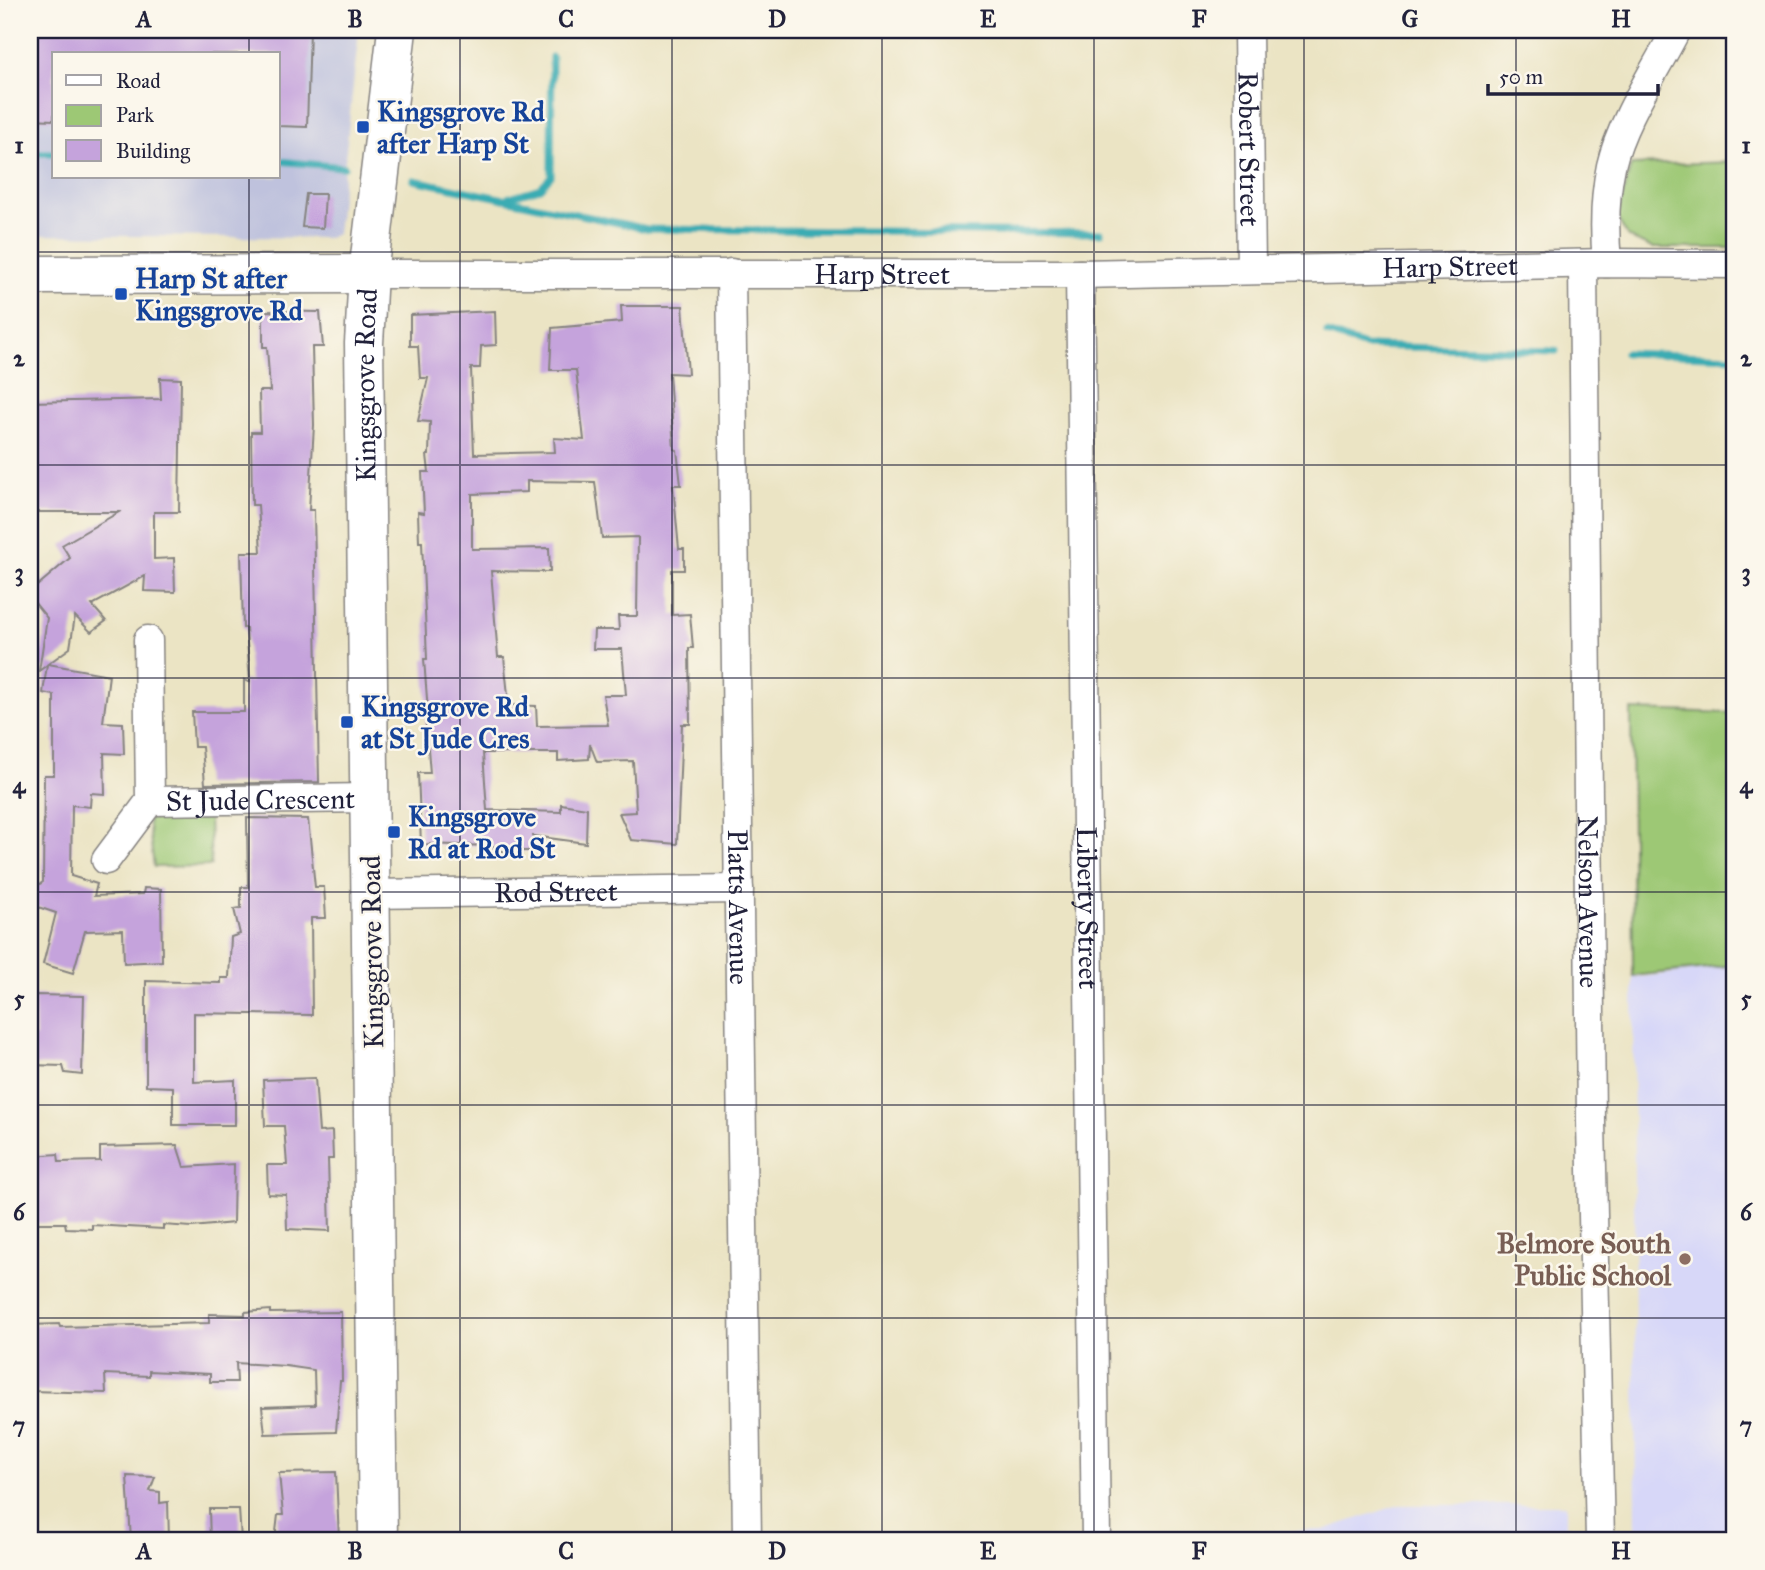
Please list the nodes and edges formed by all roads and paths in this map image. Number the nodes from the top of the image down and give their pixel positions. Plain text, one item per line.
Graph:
1 (397, 30) edge
2 (1248, 30) edge
3 (1676, 30) edge
4 (1595, 264) junction
5 (1735, 264) edge
6 (1251, 268) junction
7 (368, 274) junction
8 (731, 274) junction
9 (1080, 274) junction
10 (30, 275) edge
11 (148, 640) dead end
12 (369, 798) junction
13 (150, 802) junction
14 (106, 860) dead end
15 (739, 889) junction
16 (370, 894) junction
17 (378, 1540) edge
18 (747, 1540) edge
19 (1096, 1540) edge
20 (1600, 1540) edge

1 - 7 main road, Kingsgrove Road
2 - 6 street, Robert Street
3 - 4 street, Nelson Avenue
4 - 5 street, Harp Street
4 - 6 street, Harp Street
4 - 20 street, Nelson Avenue
6 - 9 street, Harp Street
7 - 8 street, Harp Street
7 - 10 main road, Harp Street
7 - 12 main road, Kingsgrove Road
8 - 9 street, Harp Street
8 - 15 street, Platts Avenue
9 - 19 street, Liberty Street
11 - 13 street, St Jude Crescent
12 - 13 street, St Jude Crescent
12 - 16 main road, Kingsgrove Road
13 - 14 street, St Jude Crescent
15 - 16 street, Rod Street
15 - 18 street, Platts Avenue
16 - 17 main road, Kingsgrove Road

